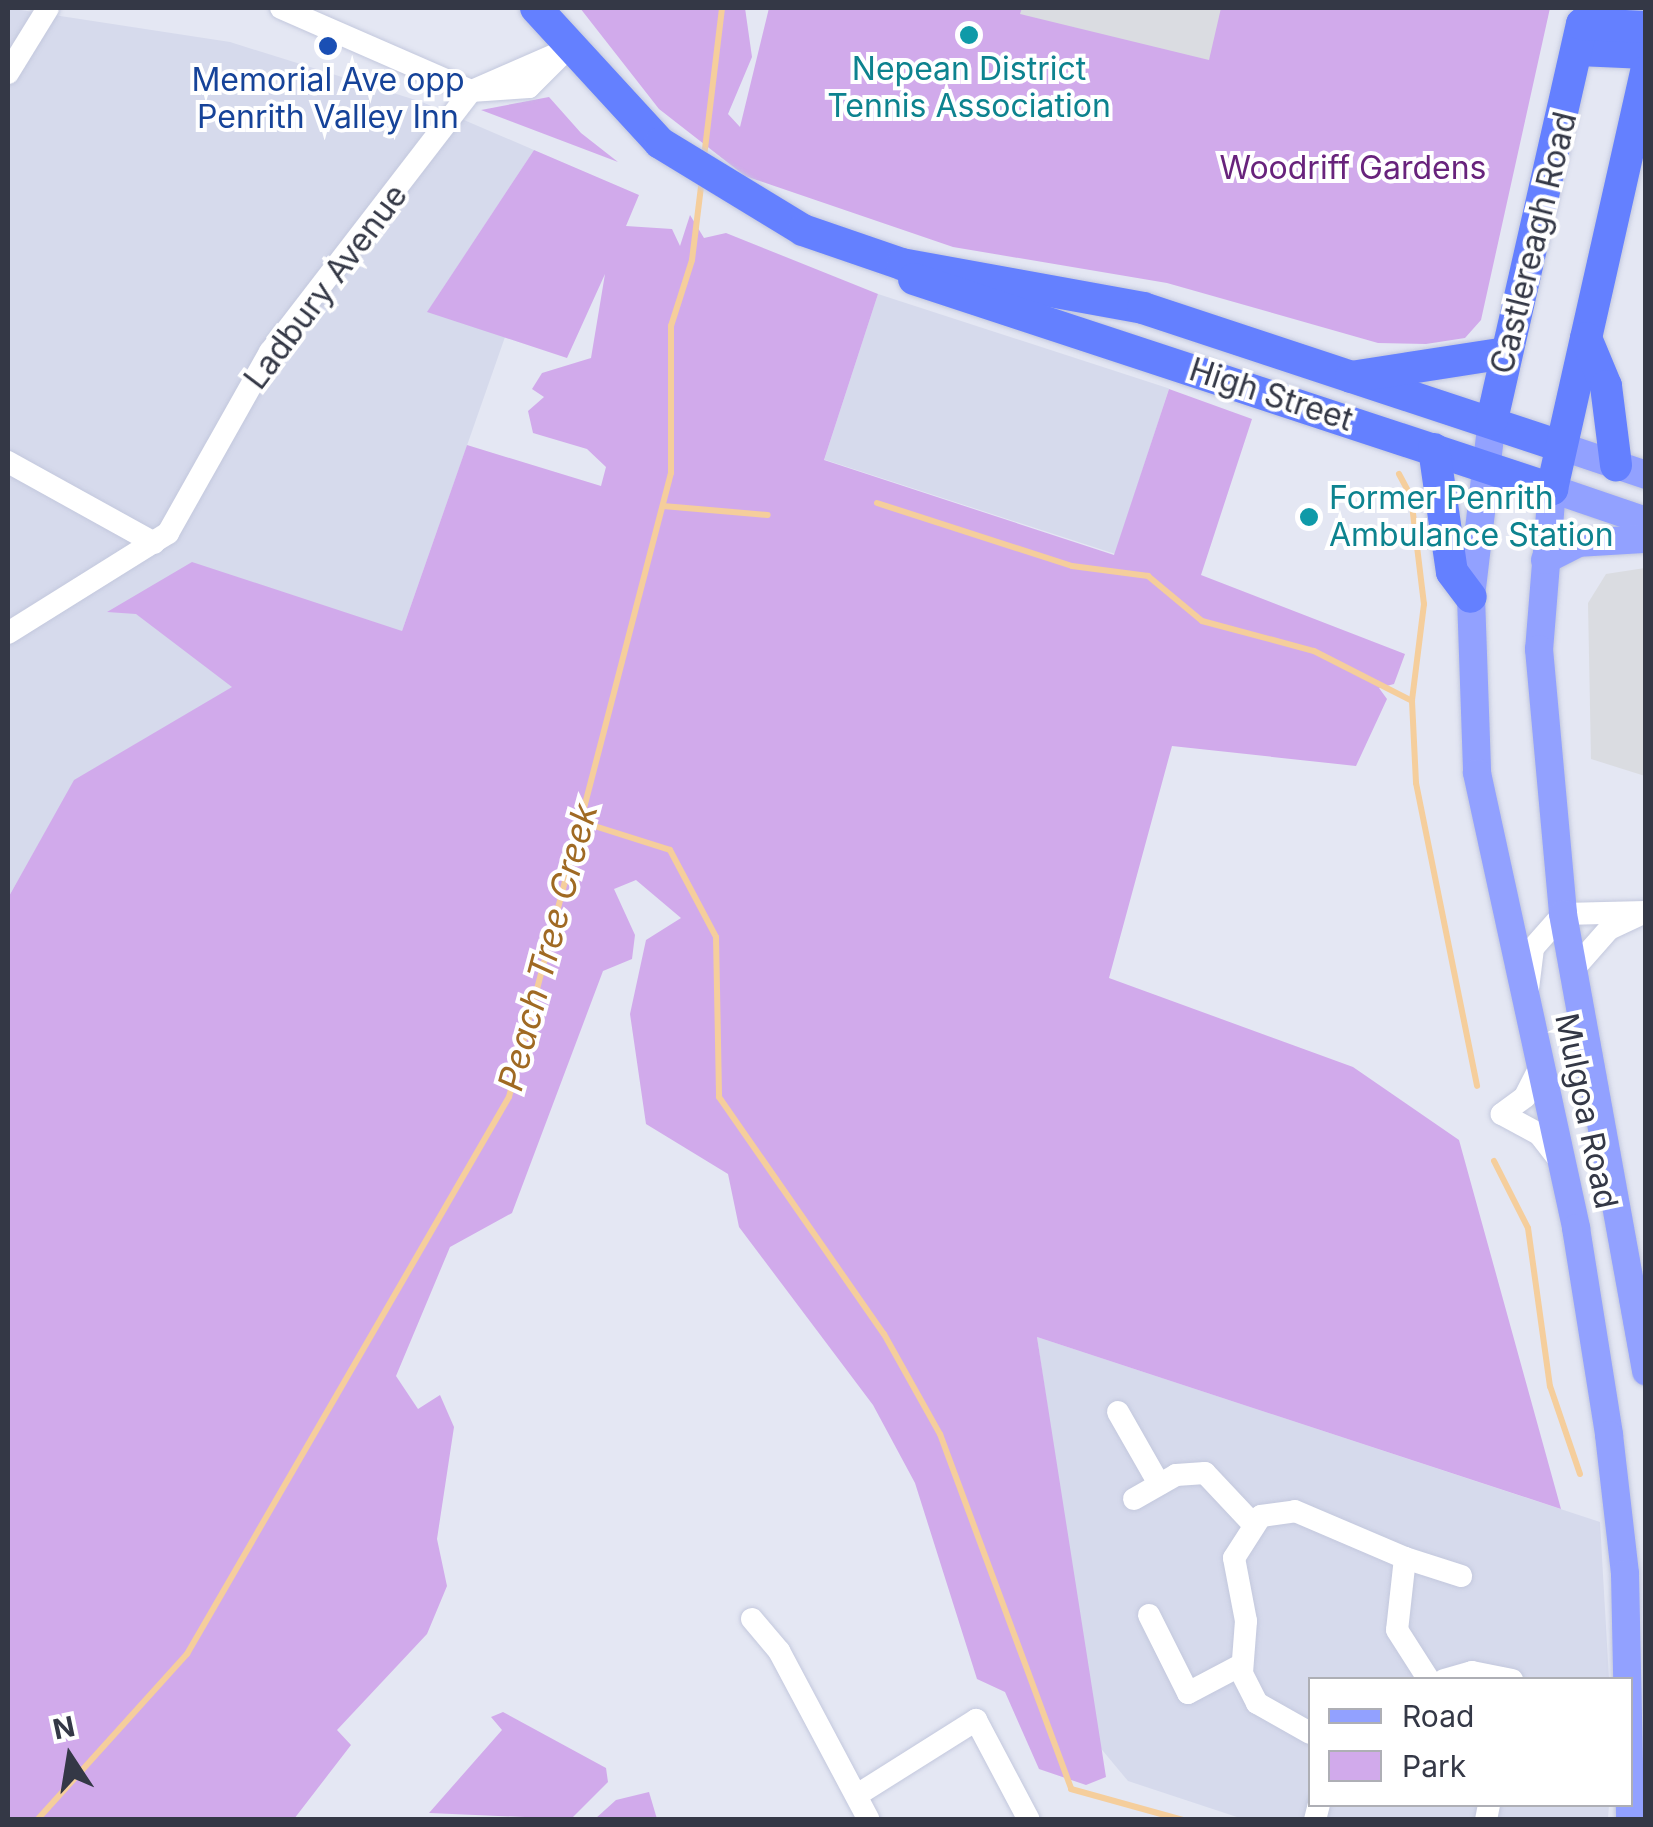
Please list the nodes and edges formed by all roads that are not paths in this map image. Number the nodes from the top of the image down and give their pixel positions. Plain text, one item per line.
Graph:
1 (48, 8) edge
2 (281, 8) edge
3 (536, 8) edge
4 (1646, 27) edge
5 (1580, 37) edge
6 (566, 50) junction
7 (1646, 53) edge
8 (1646, 71) edge
9 (8, 73) edge
10 (471, 92) junction
11 (1643, 110) edge
12 (902, 264) junction
13 (1586, 338) junction
14 (1506, 352) junction
15 (1351, 377) junction
16 (1492, 420) junction
17 (1560, 446) junction
18 (1434, 449) junction
19 (8, 462) edge
20 (1483, 466) junction
21 (1630, 470) edge
22 (1552, 490) junction
23 (1646, 521) edge
24 (1646, 539) edge
25 (154, 544) junction
26 (1545, 560) junction
27 (1471, 597) junction
28 (8, 634) edge
29 (1645, 912) edge
30 (1563, 914) junction
31 (1572, 972) junction
32 (1528, 1006) junction
33 (1540, 1065) junction
34 (1563, 1164) junction
35 (1646, 1372) edge
36 (1118, 1412) dead end
37 (1159, 1484) junction
38 (1134, 1499) dead end
39 (1252, 1523) junction
40 (1405, 1558) junction
41 (1461, 1576) dead end
42 (1149, 1615) dead end
43 (752, 1620) dead end
44 (1241, 1665) junction
45 (1427, 1677) edge
46 (1454, 1677) edge
47 (1497, 1677) edge
48 (1626, 1677) edge
49 (1308, 1731) edge
50 (857, 1795) junction
51 (869, 1820) edge
52 (1028, 1820) edge

1 - 9 street
2 - 10 street
3 - 6 highway, High Street
4 - 5 highway
5 - 7 highway
5 - 14 highway, Castlereagh Road
6 - 10 street
6 - 12 highway, High Street
8 - 11 highway
10 - 25 street, Ladbury Avenue
11 - 13 highway
12 - 15 highway, High Street
12 - 18 highway, High Street
13 - 17 highway
13 - 21 highway
14 - 15 highway, High Street
14 - 16 highway, Castlereagh Road
15 - 16 highway, High Street
16 - 17 highway, High Street
16 - 20 main road, Mulgoa Road
17 - 21 main road, High Street
17 - 22 highway
18 - 20 highway, High Street
18 - 27 highway
19 - 25 street
20 - 22 highway, High Street
20 - 27 main road, Mulgoa Road
22 - 23 main road, High Street
22 - 26 main road, Mulgoa Road
24 - 26 main road
25 - 28 street, Ladbury Avenue
26 - 30 main road, Mulgoa Road
27 - 32 main road, Mulgoa Road
29 - 30 street
29 - 31 street
30 - 31 main road, Mulgoa Road
30 - 32 street
31 - 35 main road, Mulgoa Road
32 - 33 main road, Mulgoa Road
33 - 34 main road, Mulgoa Road
33 - 34 street
34 - 48 main road, Mulgoa Road
36 - 37 street
37 - 38 street
37 - 39 street
39 - 40 street
39 - 44 street
40 - 41 street
40 - 45 street
42 - 44 street
43 - 50 street
44 - 49 street
46 - 47 street
50 - 51 street
50 - 52 street

